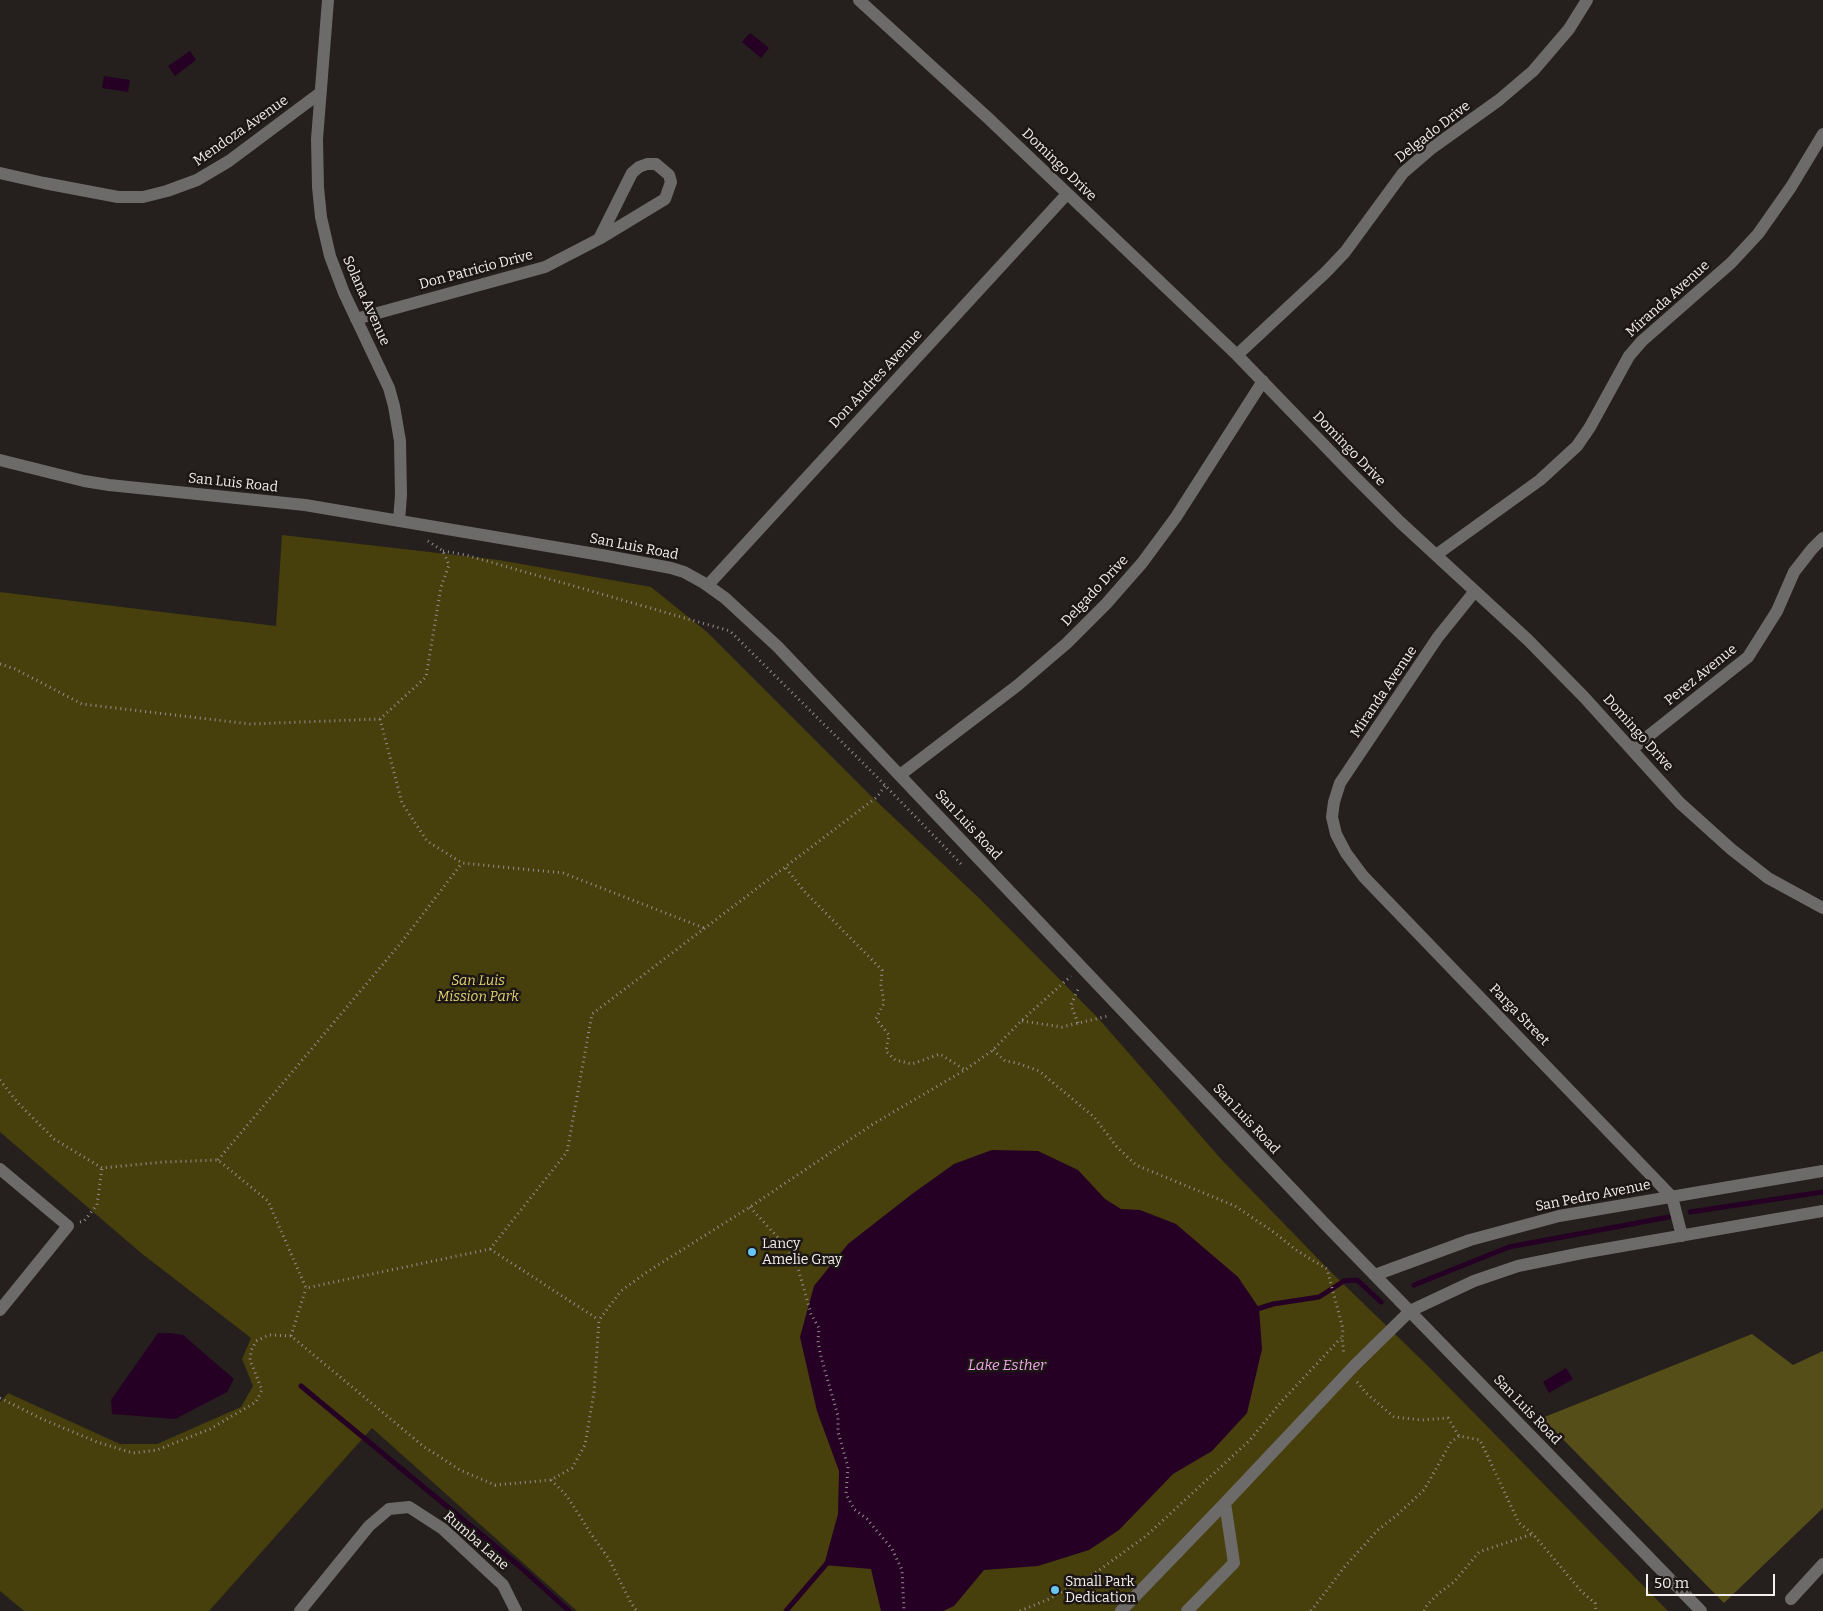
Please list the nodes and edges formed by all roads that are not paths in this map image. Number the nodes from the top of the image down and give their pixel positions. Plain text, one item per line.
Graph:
1 (328, 0) edge
2 (860, 0) edge
3 (1587, 0) edge
4 (320, 93) junction
5 (1823, 134) edge
6 (0, 173) edge
7 (1067, 194) junction
8 (599, 239) junction
9 (356, 319) junction
10 (1238, 355) junction
11 (1263, 381) junction
12 (0, 460) edge
13 (399, 521) junction
14 (1823, 538) edge
15 (1436, 555) junction
16 (708, 585) junction
17 (1475, 591) junction
18 (1632, 749) junction
19 (900, 775) junction
20 (1332, 817) joint
21 (1823, 908) edge
22 (0, 1169) edge
23 (1823, 1170) edge
24 (1672, 1197) junction
25 (1823, 1211) edge
26 (1682, 1236) junction
27 (1374, 1274) junction
28 (0, 1310) edge
29 (1410, 1311) junction
30 (1225, 1503) junction
31 (1204, 1526) junction
32 (1229, 1526) junction
33 (1823, 1564) edge
34 (1790, 1599) dead end
35 (300, 1611) edge
36 (516, 1611) edge
37 (1121, 1611) edge
38 (1187, 1611) edge
39 (1701, 1611) edge

1 - 4 street, Solana Avenue
2 - 7 street, Domingo Drive
3 - 10 street, Delgado Drive
4 - 6 street, Mendoza Avenue
4 - 9 street, Solana Avenue
5 - 15 street, Miranda Avenue
7 - 10 street, Domingo Drive
7 - 16 street, Don Andres Avenue
8 - 8 street, Don Patricio Drive
8 - 9 street, Don Patricio Drive
9 - 13 street, Solana Avenue
10 - 11 street, Domingo Drive
11 - 15 street, Domingo Drive
11 - 19 street, Delgado Drive
12 - 13 street, San Luis Road
13 - 16 street, San Luis Road
14 - 18 street, Perez Avenue
15 - 17 street, Domingo Drive
16 - 19 street, San Luis Road
17 - 18 street, Domingo Drive
17 - 20 street, Miranda Avenue
18 - 21 street, Domingo Drive
19 - 27 street, San Luis Road
20 - 24 street, Parga Street
22 - 28 street
23 - 24 street, San Pedro Avenue
24 - 26 street, Parga Street
24 - 27 street, San Pedro Avenue
25 - 26 street
26 - 29 street
27 - 29 street, San Luis Road
29 - 30 street
29 - 39 street, San Luis Road
30 - 31 street
30 - 32 street
31 - 32 street
31 - 37 street
32 - 38 street
33 - 34 street
35 - 36 street, Rumba Lane

